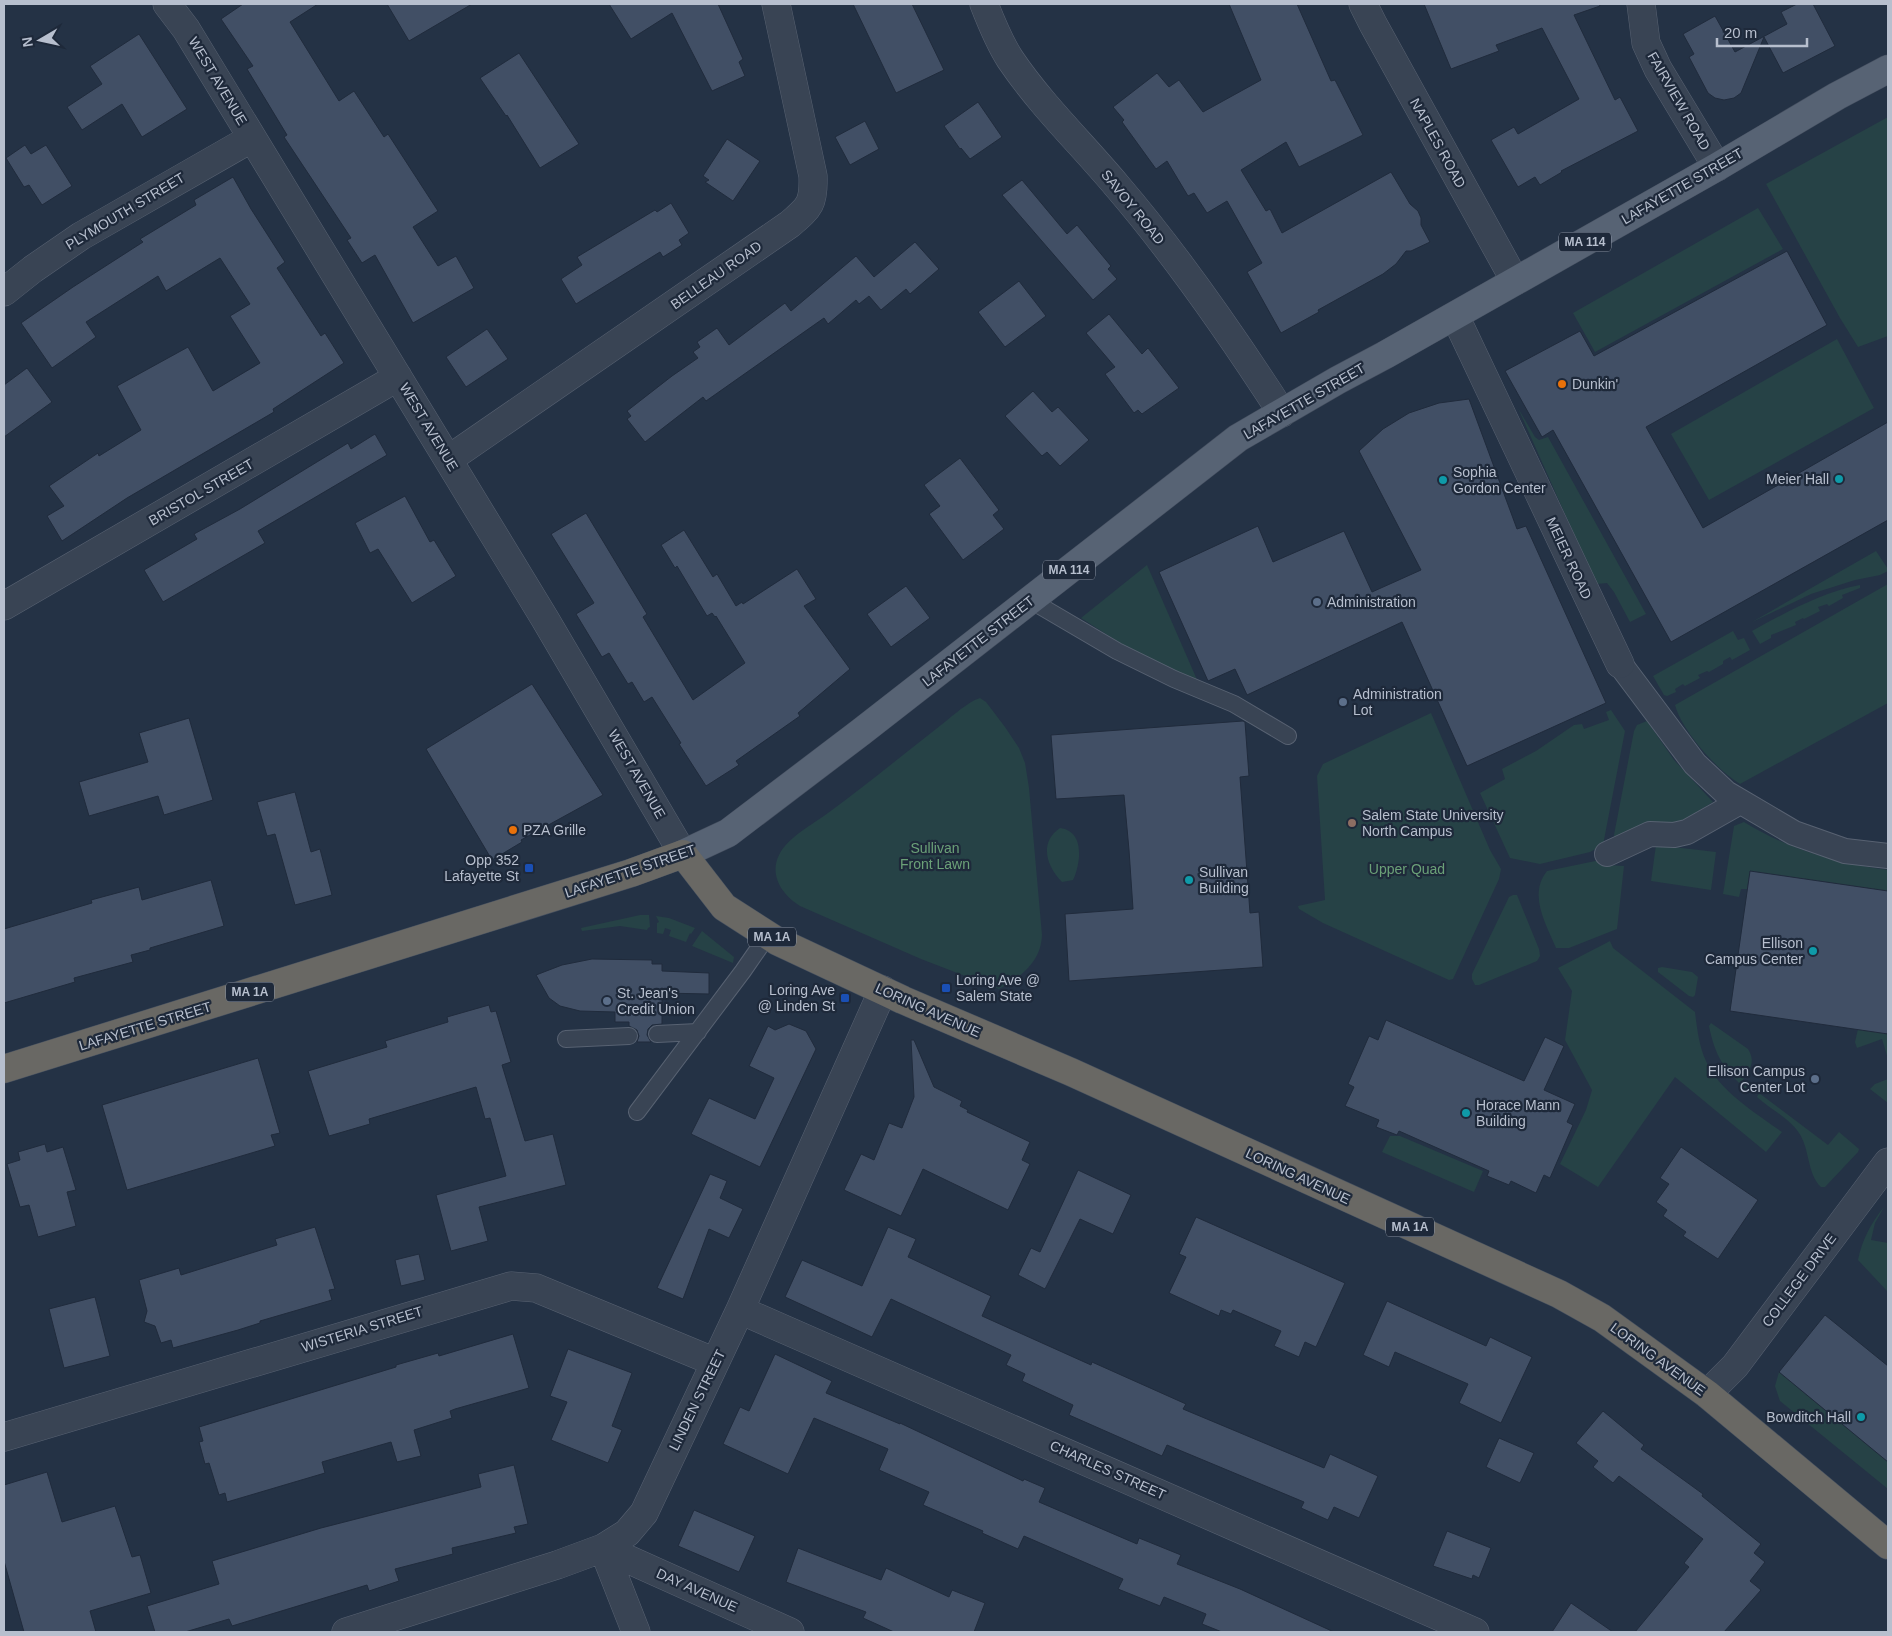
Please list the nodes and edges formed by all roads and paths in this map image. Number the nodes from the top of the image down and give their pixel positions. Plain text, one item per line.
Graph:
1 (167, 4) edge
2 (776, 4) edge
3 (984, 4) edge
4 (1363, 4) edge
5 (1641, 4) edge
6 (1888, 69) edge
7 (252, 138) junction
8 (1717, 167) junction
9 (1515, 281) junction
10 (4, 292) edge
11 (1455, 316) junction
12 (398, 377) junction
13 (1282, 413) junction
14 (449, 459) junction
15 (1030, 600) junction
16 (4, 606) edge
17 (1620, 664) joint
18 (1288, 736) dead end
19 (1740, 802) junction
20 (684, 854) junction
21 (1607, 854) dead end
22 (1888, 856) edge
23 (768, 935) junction
24 (883, 990) junction
25 (698, 1032) junction
26 (657, 1034) dead end
27 (629, 1036) dead end
28 (566, 1039) dead end
29 (4, 1069) edge
30 (637, 1112) dead end
31 (1888, 1162) edge
32 (740, 1310) junction
33 (715, 1362) junction
34 (1707, 1394) junction
35 (4, 1437) edge
36 (1888, 1544) edge
37 (603, 1548) junction
38 (346, 1632) edge
39 (636, 1632) edge
40 (790, 1632) edge
41 (1475, 1632) edge

1 - 7 street, WEST AVENUE
2 - 14 street, BELLEAU ROAD
3 - 13 street, SAVOY ROAD
4 - 9 street, NAPLES ROAD
5 - 8 street, FAIRVIEW ROAD
6 - 8 main road, LAFAYETTE STREET / MA 114
7 - 10 street, PLYMOUTH STREET
7 - 12 street, WEST AVENUE
8 - 9 main road, LAFAYETTE STREET / MA 114
9 - 11 main road, LAFAYETTE STREET / MA 114
11 - 13 main road, LAFAYETTE STREET / MA 114
11 - 17 street, MEIER ROAD
12 - 14 street, WEST AVENUE
12 - 16 street, BRISTOL STREET
13 - 15 main road, LAFAYETTE STREET / MA 114
14 - 20 street, WEST AVENUE
15 - 18 lane
15 - 20 main road, LAFAYETTE STREET / MA 114
17 - 19 street
19 - 21 street
19 - 22 street
20 - 23 highway, LORING AVENUE / MA 1A
20 - 29 highway, LAFAYETTE STREET / MA 1A
23 - 24 highway, LORING AVENUE / MA 1A
23 - 25 lane
24 - 32 street, LINDEN STREET
24 - 34 highway, LORING AVENUE / MA 1A
25 - 26 lane
25 - 30 lane
27 - 28 lane
31 - 34 street, COLLEGE DRIVE
32 - 33 street, LINDEN STREET
32 - 41 street, CHARLES STREET
33 - 35 street, WISTERIA STREET
33 - 37 street, LINDEN STREET
34 - 36 highway, LORING AVENUE / MA 1A
37 - 38 street, LINDEN STREET
37 - 39 street
37 - 40 street, DAY AVENUE

